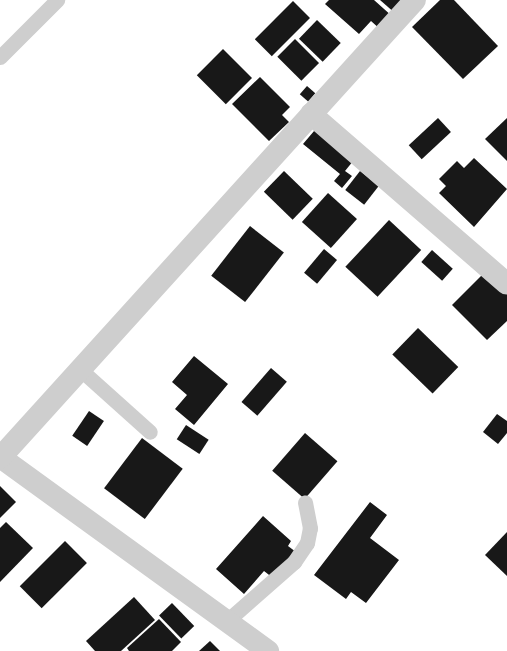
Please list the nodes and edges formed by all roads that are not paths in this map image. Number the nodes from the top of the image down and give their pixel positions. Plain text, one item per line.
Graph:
1 (57, 0) edge
2 (415, 0) edge
3 (0, 57) edge
4 (310, 114) junction
5 (507, 284) edge
6 (82, 371) junction
7 (150, 432) dead end
8 (0, 458) edge
9 (305, 502) dead end
10 (228, 620) junction
11 (268, 651) edge

1 - 3 lane
2 - 4 street
4 - 5 street
4 - 6 street
6 - 7 lane
6 - 8 street
8 - 10 street
9 - 10 lane
10 - 11 street

